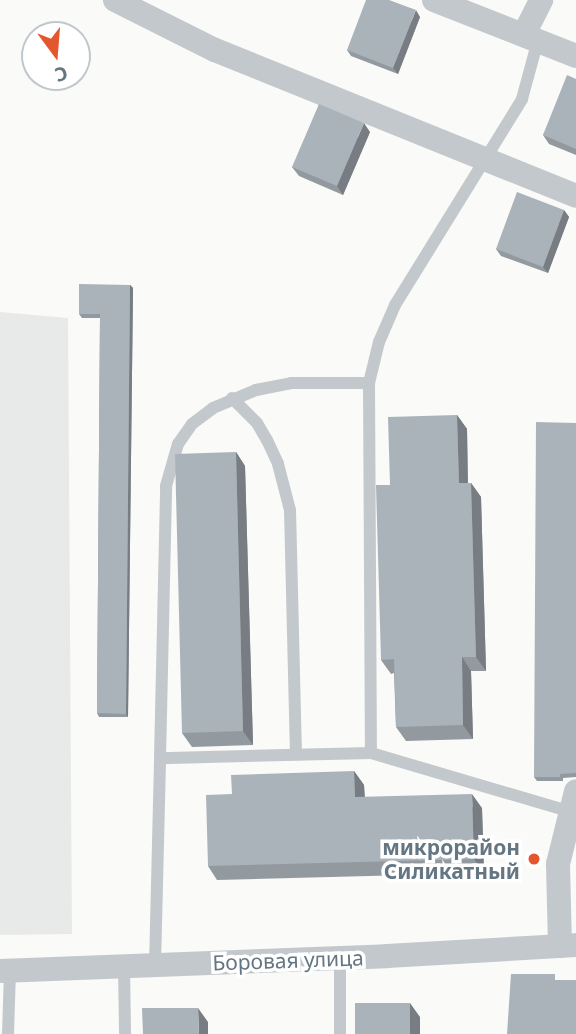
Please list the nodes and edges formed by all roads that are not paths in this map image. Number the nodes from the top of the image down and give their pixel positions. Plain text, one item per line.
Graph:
1 (115, 0) edge
2 (434, 0) edge
3 (541, 0) edge
4 (531, 37) junction
5 (576, 56) edge
6 (487, 158) junction
7 (576, 196) edge
8 (369, 383) junction
9 (232, 398) junction
10 (371, 752) junction
11 (296, 753) junction
12 (160, 758) junction
13 (573, 802) edge
14 (568, 945) edge
15 (340, 958) junction
16 (155, 966) junction
17 (124, 967) junction
18 (5, 971) edge
19 (8, 1034) edge
20 (125, 1034) edge
21 (340, 1034) edge

1 - 6 street
2 - 4 street
3 - 4 street
4 - 5 street
4 - 6 lane
6 - 7 street
6 - 8 lane
8 - 9 lane
8 - 10 lane
9 - 11 lane
9 - 12 lane
10 - 11 lane
10 - 13 lane
11 - 12 lane
12 - 16 lane
13 - 14 street
14 - 15 street, Боровая улица
15 - 16 street, Боровая улица
15 - 21 lane
16 - 17 street, Боровая улица
17 - 18 street, Боровая улица
17 - 20 lane
18 - 19 lane

